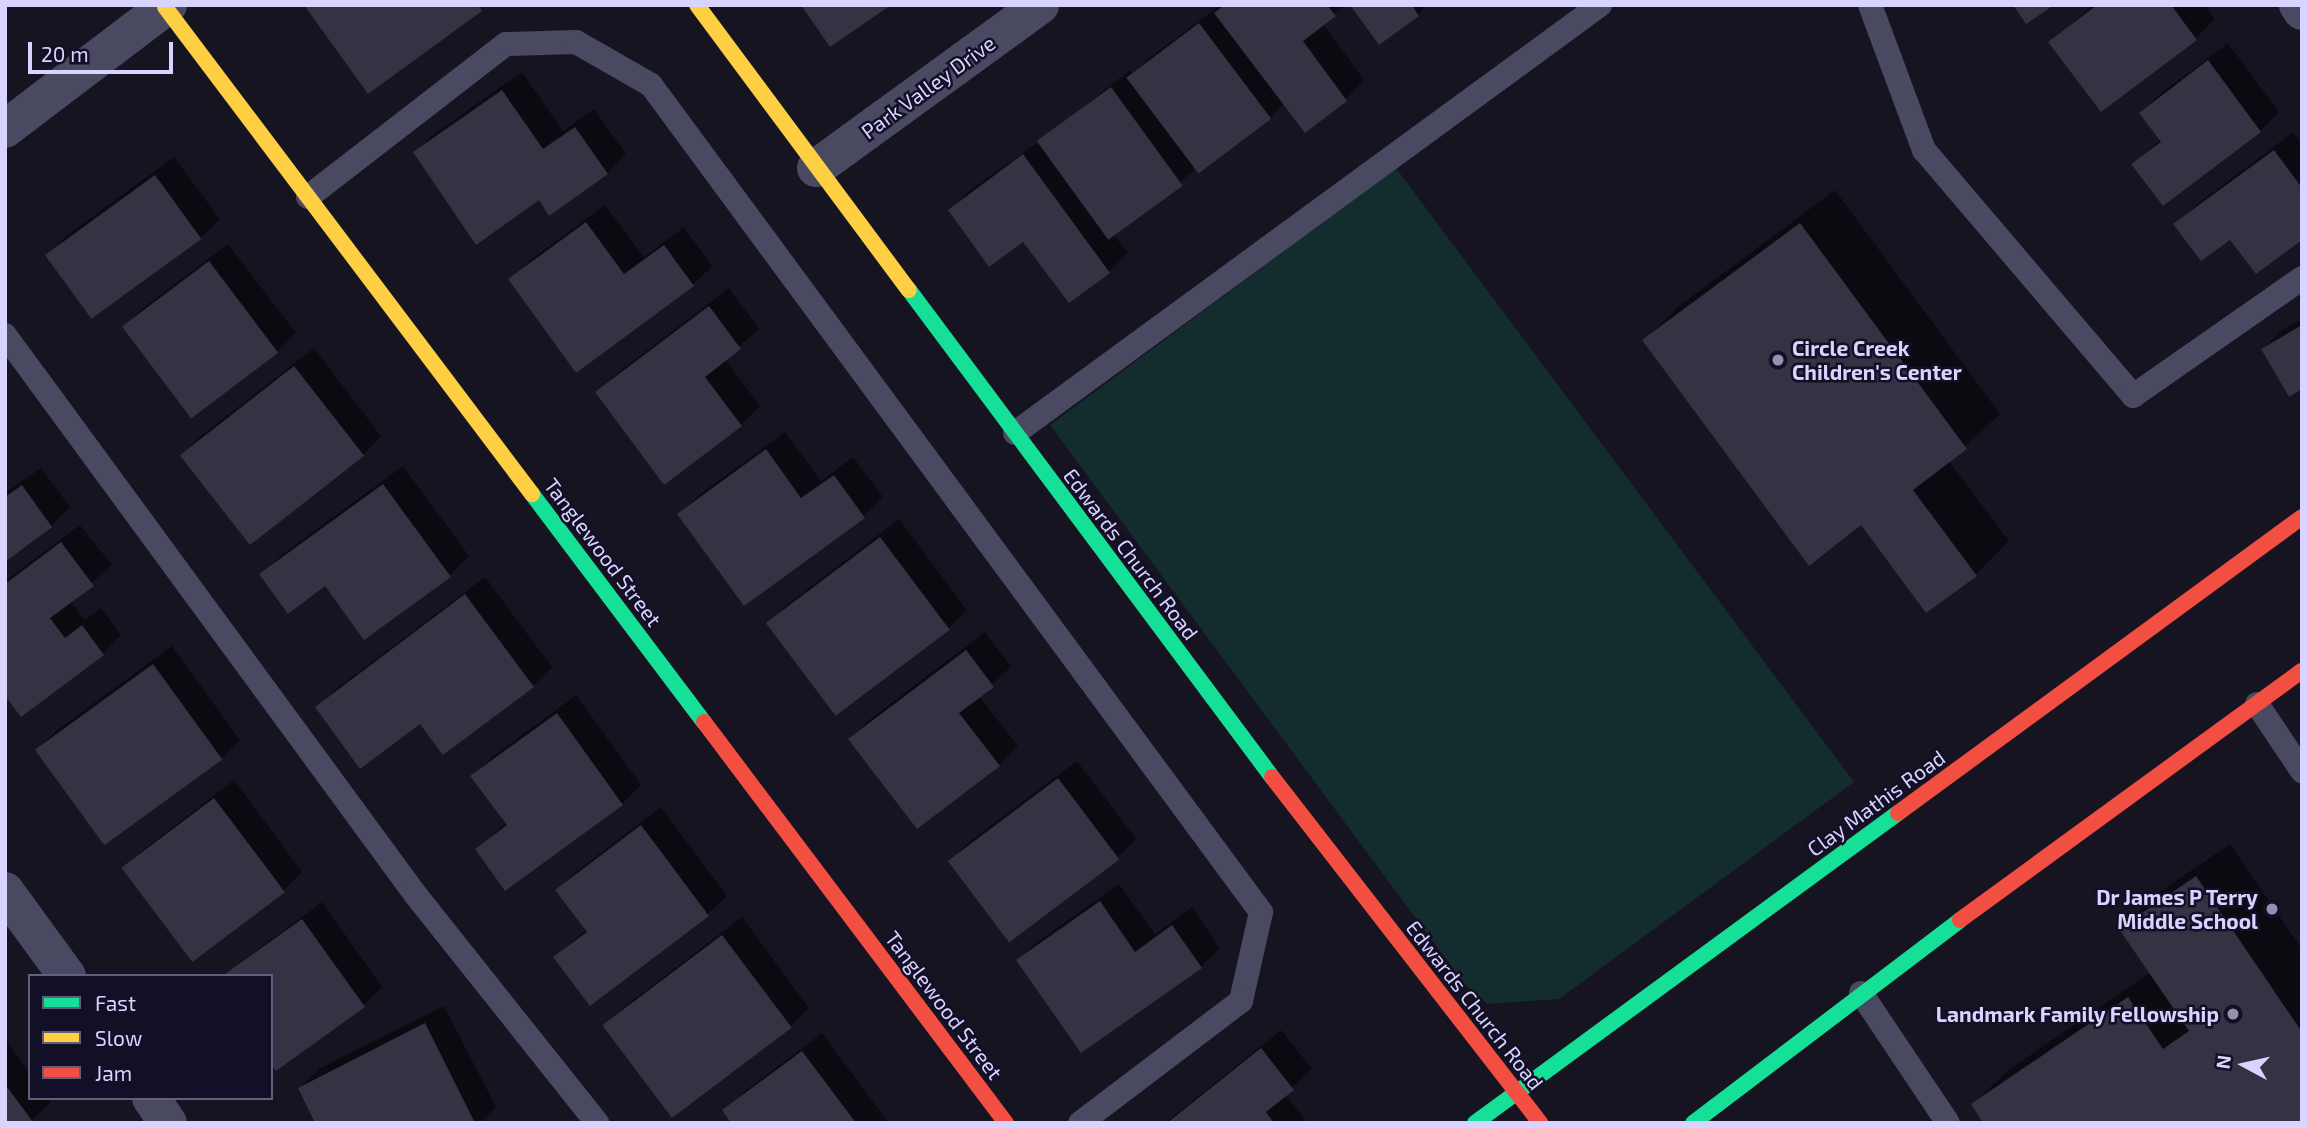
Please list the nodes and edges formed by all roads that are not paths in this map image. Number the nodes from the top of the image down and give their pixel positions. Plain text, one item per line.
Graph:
1 (696, 5) edge
2 (1040, 5) edge
3 (1600, 5) edge
4 (1870, 5) edge
5 (2298, 5) edge
6 (167, 6) edge
7 (2302, 10) edge
8 (5, 128) edge
9 (816, 168) junction
10 (308, 197) junction
11 (2302, 278) edge
12 (5, 335) edge
13 (1015, 433) junction
14 (2302, 517) edge
15 (2302, 671) edge
16 (2257, 704) junction
17 (2302, 771) edge
18 (5, 891) edge
19 (66, 974) edge
20 (1861, 993) junction
21 (1518, 1093) junction
22 (152, 1100) edge
23 (1000, 1121) edge
24 (168, 1123) edge
25 (597, 1123) edge
26 (1080, 1123) edge
27 (1475, 1123) edge
28 (1540, 1123) edge
29 (1693, 1123) edge
30 (1948, 1123) edge

1 - 9 street, Edwards Church Road
2 - 9 street, Park Valley Drive
3 - 13 lane
4 - 11 lane
5 - 7 street
6 - 8 street
6 - 10 street, Tanglewood Street
9 - 13 street, Edwards Church Road
10 - 23 street, Tanglewood Street
10 - 26 lane
12 - 25 lane
13 - 21 street, Edwards Church Road
14 - 21 street, Clay Mathis Road
15 - 16 street
16 - 17 lane
16 - 20 street
18 - 19 street
20 - 29 street
20 - 30 lane
21 - 27 street, Clay Mathis Road
21 - 28 street, Edwards Church Road
22 - 24 street

